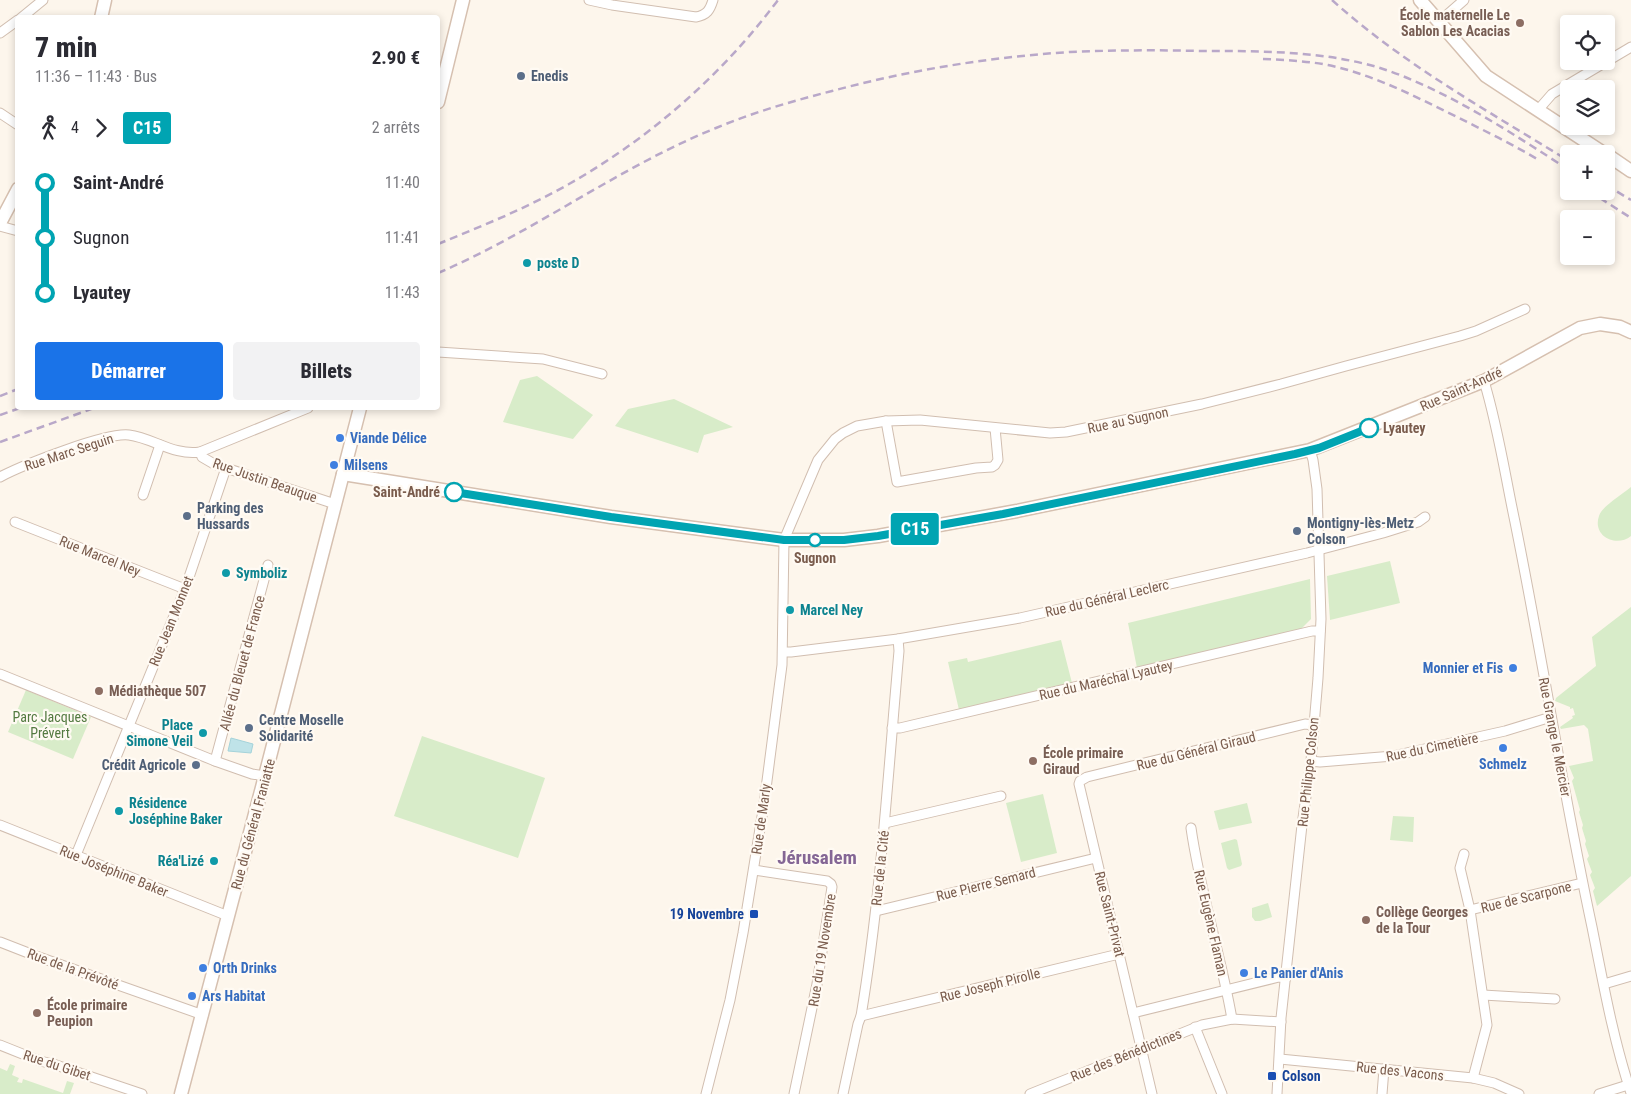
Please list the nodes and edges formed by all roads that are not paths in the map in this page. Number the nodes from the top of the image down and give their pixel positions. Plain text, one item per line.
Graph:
1 (43, 0) edge
2 (105, 0) edge
3 (463, 0) edge
4 (589, 0) edge
5 (713, 0) edge
6 (1420, 0) edge
7 (1464, 0) edge
8 (604, 2) edge
9 (25, 15) edge
10 (102, 15) edge
11 (15, 22) edge
12 (1439, 22) junction
13 (0, 33) edge
14 (1631, 48) edge
15 (440, 94) edge
16 (1538, 110) junction
17 (0, 112) edge
18 (15, 122) edge
19 (1592, 145) edge
20 (1615, 160) edge
21 (1631, 171) edge
22 (15, 195) edge
23 (0, 224) edge
24 (15, 230) edge
25 (1525, 309) dead end
26 (1631, 332) edge
27 (440, 352) edge
28 (602, 374) dead end
29 (1484, 381) junction
30 (303, 410) edge
31 (359, 410) edge
32 (886, 421) junction
33 (995, 428) junction
34 (160, 445) junction
35 (1310, 450) junction
36 (200, 452) junction
37 (226, 468) junction
38 (343, 474) junction
39 (0, 476) edge
40 (143, 495) dead end
41 (335, 504) junction
42 (1425, 517) dead end
43 (15, 522) dead end
44 (784, 540) junction
45 (1318, 550) junction
46 (268, 565) dead end
47 (185, 589) junction
48 (1320, 631) junction
49 (898, 639) junction
50 (783, 652) junction
51 (0, 674) edge
52 (1551, 717) junction
53 (1313, 725) junction
54 (129, 726) junction
55 (892, 728) junction
56 (215, 761) junction
57 (1311, 761) junction
58 (265, 776) junction
59 (1080, 780) joint
60 (1001, 796) dead end
61 (885, 823) junction
62 (0, 825) edge
63 (1191, 828) dead end
64 (1464, 854) dead end
65 (76, 855) junction
66 (1096, 858) junction
67 (754, 870) junction
68 (1582, 883) junction
69 (1470, 910) junction
70 (876, 911) junction
71 (228, 916) junction
72 (0, 942) edge
73 (1119, 954) junction
74 (1631, 976) edge
75 (1286, 978) junction
76 (1604, 984) junction
77 (1226, 990) junction
78 (1483, 995) junction
79 (1554, 999) dead end
80 (1133, 1013) junction
81 (202, 1015) junction
82 (861, 1016) junction
83 (1232, 1019) junction
84 (1281, 1022) junction
85 (1196, 1028) junction
86 (0, 1045) edge
87 (1142, 1048) junction
88 (1280, 1059) junction
89 (1384, 1069) junction
90 (1473, 1078) junction
91 (1630, 1087) edge
92 (142, 1094) edge
93 (181, 1094) edge
94 (706, 1094) edge
95 (794, 1094) edge
96 (843, 1094) edge
97 (1030, 1094) edge
98 (1152, 1094) edge
99 (1222, 1094) edge
100 (1277, 1094) edge
101 (1382, 1094) edge
102 (1518, 1094) edge
103 (1599, 1094) edge

1 - 9 street
2 - 10 street
3 - 15 street
4 - 8 street
5 - 8 street
6 - 12 street
7 - 12 street
11 - 13 street
12 - 16 street
14 - 16 street
16 - 19 street
17 - 18 street
20 - 21 street
22 - 23 street
23 - 24 street
25 - 33 street, Rue au Sugnon
26 - 29 street, Rue Saint-André
27 - 28 street
29 - 35 street, Rue Saint-André
29 - 52 street, Rue Grange le Mercier
30 - 36 street, Rue Marc Seguin
31 - 38 street, Rue du Général Franiatte
32 - 33 street, Rue au Sugnon
32 - 33 street
32 - 44 street, Rue au Sugnon
34 - 36 street, Rue Marc Seguin
34 - 39 street, Rue Marc Seguin
34 - 40 street
35 - 44 street, Rue Saint-André
35 - 45 street, Rue Philippe Colson
36 - 37 street, Rue Justin Beauque
37 - 41 street, Rue Justin Beauque
37 - 47 street, Rue Jean Monnet
38 - 41 street, Rue du Général Franiatte
38 - 44 street, Rue Saint-André
41 - 58 street, Rue du Général Franiatte
42 - 45 street, Rue du Général Leclerc
43 - 47 street, Rue Marcel Ney
44 - 50 street, Rue de Marly
45 - 48 street, Rue Philippe Colson
45 - 49 street, Rue du Général Leclerc
46 - 56 street, Allée du Bleuet de France
47 - 54 street, Rue Jean Monnet
48 - 53 street, Rue Philippe Colson
48 - 55 street, Rue du Maréchal Lyautey
49 - 50 street, Rue du Général Leclerc
49 - 55 street, Rue de la Cité
50 - 67 street, Rue de Marly
51 - 54 street
52 - 57 street, Rue du Cimetière
52 - 68 street, Rue Grange le Mercier
53 - 57 street, Rue Philippe Colson
53 - 59 street, Rue du Général Giraud
54 - 56 street
54 - 65 street, Rue Jean Monnet
55 - 61 street, Rue de la Cité
56 - 58 street
57 - 75 street, Rue Philippe Colson
58 - 71 street, Rue du Général Franiatte
59 - 66 street, Rue Saint-Privat
60 - 61 street
61 - 70 street, Rue de la Cité
62 - 65 street, Rue Joséphine Baker
63 - 77 street, Rue Eugène Flaman
64 - 69 street
65 - 71 street, Rue Joséphine Baker
66 - 70 street, Rue Pierre Semard
66 - 73 street, Rue Saint-Privat
67 - 94 street, Rue de Marly
67 - 95 street, Rue du 19 Novembre
68 - 69 street, Rue de Scarpone
68 - 76 street, Rue Grange le Mercier
69 - 78 street
70 - 82 street, Rue de la Cité
71 - 81 street, Rue du Général Franiatte
72 - 81 street, Rue de la Prévôté
73 - 80 street, Rue Saint-Privat
73 - 82 street, Rue Joseph Pirolle
74 - 76 street
75 - 77 street
75 - 84 street, Rue Philippe Colson
76 - 91 street, Rue Grange le Mercier
77 - 80 street
77 - 83 street, Rue Eugène Flaman
78 - 79 street
78 - 90 street
80 - 87 street, Rue Saint-Privat
81 - 93 street, Rue du Général Franiatte
82 - 96 street, Rue de la Cité
83 - 84 street, Rue des Bénédictines
83 - 85 street, Rue des Bénédictines
84 - 88 street, Rue Philippe Colson
85 - 87 street, Rue des Bénédictines
85 - 99 street, Rue des Bénédictines
86 - 92 street, Rue du Gibet
87 - 97 street, Rue des Bénédictines
87 - 98 street, Rue Saint-Privat
88 - 89 street, Rue des Vacons
88 - 100 street, Rue Philippe Colson
89 - 90 street, Rue des Vacons
89 - 101 street
90 - 102 street, Rue des Vacons
91 - 103 street

